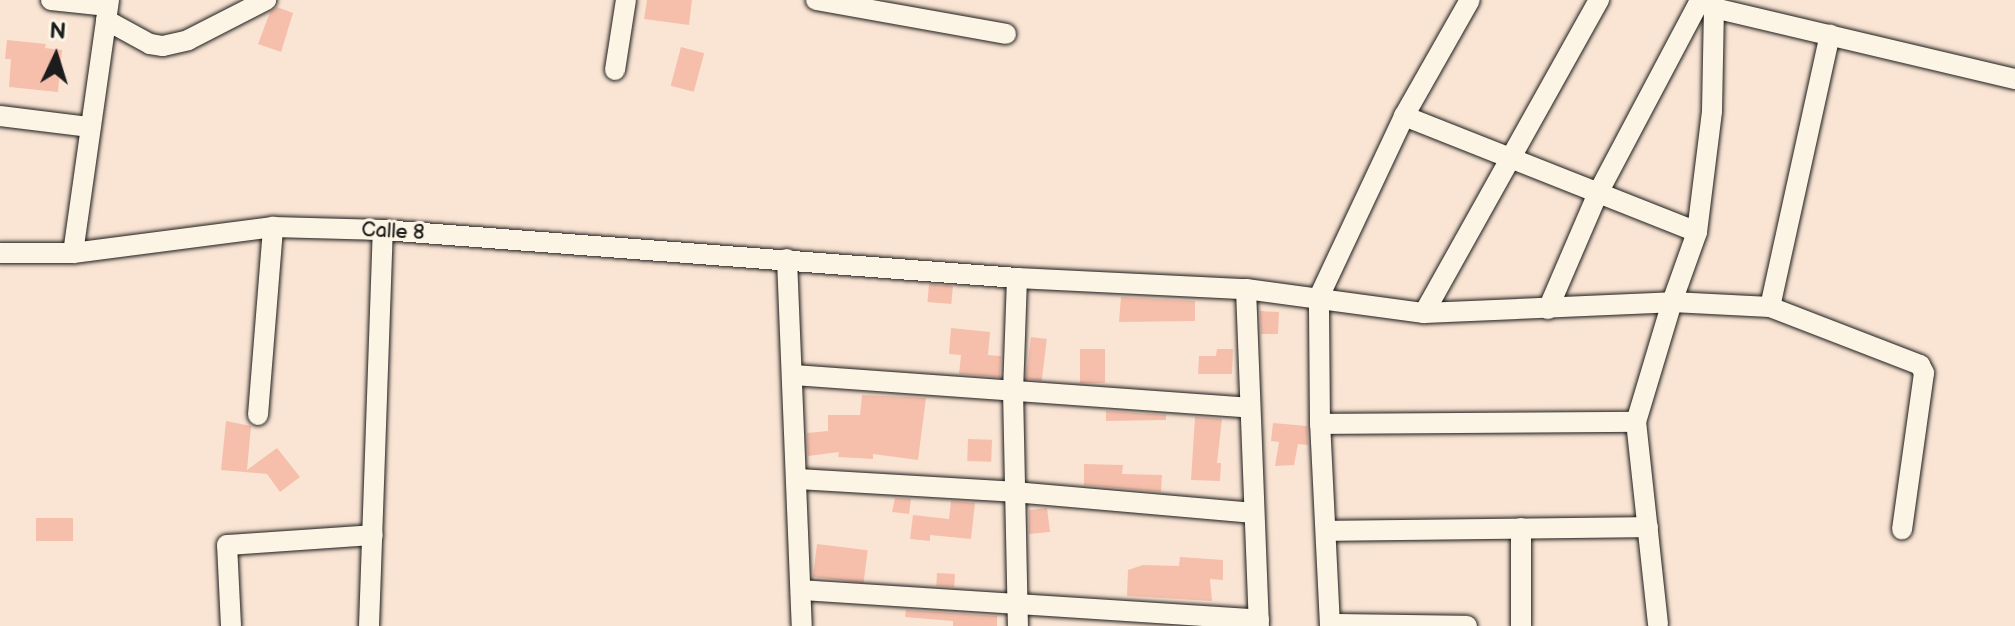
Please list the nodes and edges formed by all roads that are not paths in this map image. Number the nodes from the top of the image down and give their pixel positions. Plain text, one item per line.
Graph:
1 (51, 0) edge
2 (266, 0) edge
3 (626, 0) edge
4 (816, 0) edge
5 (1470, 0) edge
6 (1599, 0) edge
7 (1706, 3) edge
8 (107, 9) edge
9 (1006, 34) dead end
10 (1830, 35) junction
11 (615, 70) dead end
12 (2015, 79) edge
13 (0, 116) edge
14 (1404, 116) junction
15 (90, 127) junction
16 (1512, 159) junction
17 (1598, 193) junction
18 (273, 227) junction
19 (383, 230) junction
20 (1697, 232) junction
21 (0, 253) edge
22 (73, 253) junction
23 (787, 259) junction
24 (1017, 278) junction
25 (1246, 289) junction
26 (1319, 297) junction
27 (1672, 302) junction
28 (1770, 307) junction
29 (1548, 309) junction
30 (1424, 313) junction
31 (793, 375) junction
32 (1013, 390) junction
33 (1249, 408) junction
34 (258, 415) dead end
35 (1636, 422) junction
36 (1320, 424) junction
37 (798, 479) junction
38 (1014, 492) junction
39 (1254, 513) junction
40 (1648, 527) junction
41 (1521, 528) junction
42 (1902, 529) dead end
43 (1326, 531) junction
44 (373, 535) junction
45 (801, 590) junction
46 (1017, 601) junction
47 (1259, 623) edge
48 (1330, 625) edge
49 (1660, 625) edge
50 (231, 626) edge
51 (369, 626) edge
52 (802, 626) edge
53 (1018, 626) edge
54 (1467, 626) edge
55 (1521, 626) edge

1 - 8 street
2 - 8 street
3 - 11 street
4 - 9 street
5 - 14 street
6 - 16 street
7 - 10 street
7 - 17 street
7 - 20 street
8 - 15 street
10 - 12 street
10 - 28 street
13 - 15 street
14 - 16 street
14 - 26 street
15 - 22 street
16 - 17 street
16 - 30 street
17 - 20 street
17 - 29 street
18 - 19 street, Calle 8
18 - 22 street, Calle 8
18 - 34 street
19 - 23 street, Calle 8
19 - 44 street
20 - 27 street
21 - 22 street, Calle 8
23 - 24 street, Calle 8
23 - 31 street
24 - 25 street, Calle 8
24 - 32 street
25 - 26 street, Calle 8
25 - 33 street
26 - 30 street, Calle 8
26 - 36 street
27 - 28 street, Calle 8
27 - 29 street, Calle 8
27 - 35 street
28 - 42 street, Calle 8
29 - 30 street, Calle 8
31 - 32 street
31 - 37 street
32 - 33 street
32 - 38 street
33 - 39 street
35 - 36 street
35 - 40 street
36 - 43 street
37 - 38 street
37 - 45 street
38 - 39 street
38 - 46 street
39 - 47 street
40 - 41 street
40 - 49 street
41 - 43 street
41 - 55 street
43 - 48 street
44 - 50 street
44 - 51 street
45 - 46 street
45 - 52 street
46 - 47 street
46 - 53 street
48 - 54 street

